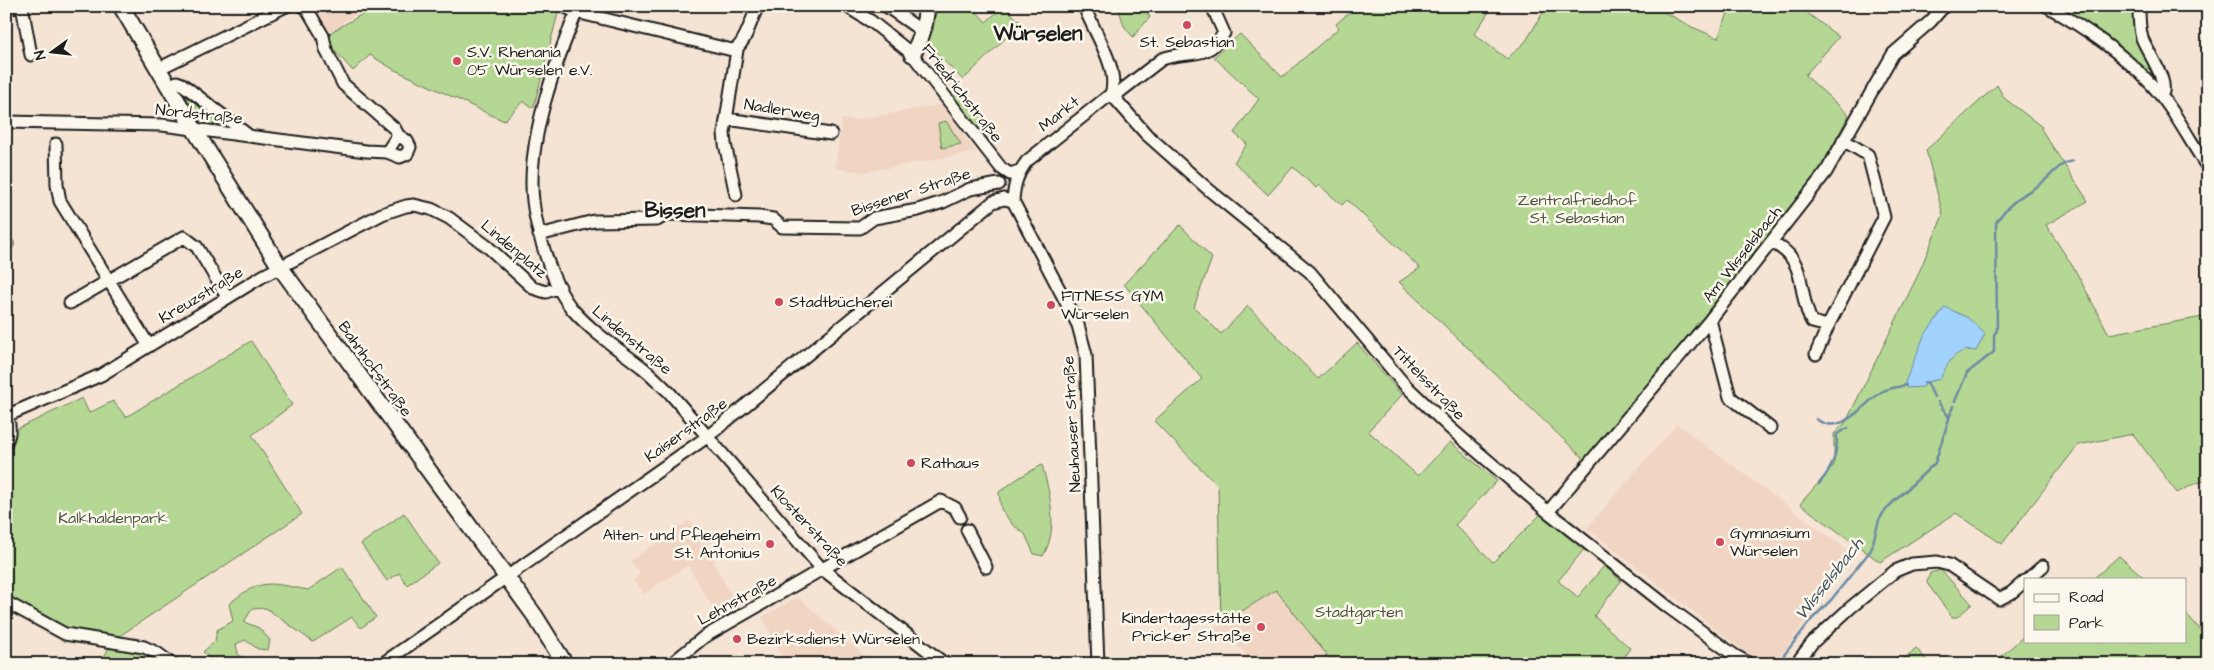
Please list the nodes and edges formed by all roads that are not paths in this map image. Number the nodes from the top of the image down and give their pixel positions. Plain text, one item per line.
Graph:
1 (21, 6) edge
2 (121, 6) edge
3 (286, 6) edge
4 (303, 6) edge
5 (563, 6) edge
6 (758, 6) edge
7 (846, 6) edge
8 (886, 6) edge
9 (927, 6) edge
10 (1084, 6) edge
11 (1212, 6) edge
12 (1944, 6) edge
13 (2047, 6) edge
14 (2139, 6) edge
15 (6, 8) edge
16 (578, 9) edge
17 (922, 31) junction
18 (737, 50) junction
19 (912, 54) junction
20 (31, 55) dead end
21 (158, 69) junction
22 (169, 86) junction
23 (1112, 96) junction
24 (2161, 96) junction
25 (727, 118) junction
26 (6, 122) edge
27 (194, 129) junction
28 (831, 134) dead end
29 (248, 135) junction
30 (398, 135) junction
31 (1843, 140) junction
32 (56, 144) dead end
33 (388, 152) junction
34 (1001, 168) junction
35 (2208, 168) edge
36 (1019, 171) junction
37 (999, 184) junction
38 (736, 195) dead end
39 (1013, 200) junction
40 (993, 202) junction
41 (414, 205) joint
42 (539, 235) junction
43 (1773, 242) junction
44 (280, 267) junction
45 (110, 280) junction
46 (560, 287) junction
47 (227, 297) junction
48 (70, 303) dead end
49 (1710, 320) junction
50 (1828, 326) junction
51 (149, 346) junction
52 (1816, 354) dead end
53 (7, 416) edge
54 (1770, 428) dead end
55 (707, 437) junction
56 (6, 442) edge
57 (1548, 512) junction
58 (960, 517) dead end
59 (967, 530) dead end
60 (2043, 566) dead end
61 (986, 567) dead end
62 (821, 568) junction
63 (505, 578) junction
64 (2029, 578) edge
65 (2024, 582) edge
66 (6, 602) edge
67 (172, 664) edge
68 (382, 664) edge
69 (565, 664) edge
70 (671, 664) edge
71 (945, 664) edge
72 (1098, 664) edge
73 (1750, 664) edge
74 (1796, 664) edge

1 - 15 street
1 - 20 street
2 - 21 street, Bahnhofstraße
3 - 21 street
4 - 30 street
5 - 16 street
6 - 18 street, Nadlerweg
7 - 19 street, Friedrichstraße
8 - 17 street
9 - 17 street
10 - 23 street
11 - 23 street, Markt
12 - 31 street, Am Wisselsbach
13 - 24 street
14 - 24 street
16 - 18 street
16 - 42 street, Lindenplatz
17 - 19 street
18 - 25 street, Nadlerweg
19 - 34 street, Friedrichstraße
21 - 22 street, Bahnhofstraße
22 - 27 street, Bahnhofstraße
22 - 29 street
23 - 36 street, Markt
23 - 57 street, Tittelsstraße
24 - 35 street
25 - 28 street, Nadlerweg
25 - 38 street, Nadlerweg
26 - 27 street, Nordstraße
27 - 29 street, Nordstraße
27 - 44 street, Bahnhofstraße
29 - 33 street, Nordstraße
30 - 33 street
30 - 33 street, Nordstraße
31 - 43 street, Am Wisselsbach
31 - 50 street
32 - 45 street
34 - 36 street
34 - 37 street
36 - 39 street
37 - 40 street
37 - 42 street, Bissener Straße
39 - 40 street
39 - 72 street, Neuhauser Straße
40 - 55 street, Kaiserstraße
41 - 44 street, Kreuzstraße
41 - 46 street, Lindenplatz
42 - 46 street, Lindenplatz
43 - 49 street, Am Wisselsbach
43 - 50 street
44 - 47 street, Kreuzstraße
44 - 63 street, Bahnhofstraße
45 - 47 street
45 - 48 street
45 - 51 street
46 - 55 street, Lindenstraße
47 - 51 street, Kreuzstraße
49 - 54 street
49 - 57 street, Am Wisselsbach
50 - 52 street
51 - 53 street, Kreuzstraße
53 - 56 street
55 - 62 street, Klosterstraße
55 - 63 street, Kaiserstraße
57 - 73 street, Tittelsstraße
58 - 62 street, Lehnstraße
59 - 61 street
60 - 64 street
62 - 70 street, Lehnstraße
62 - 71 street, Klosterstraße
63 - 68 street, Kaiserstraße
63 - 69 street, Bahnhofstraße
65 - 74 street
66 - 67 street

